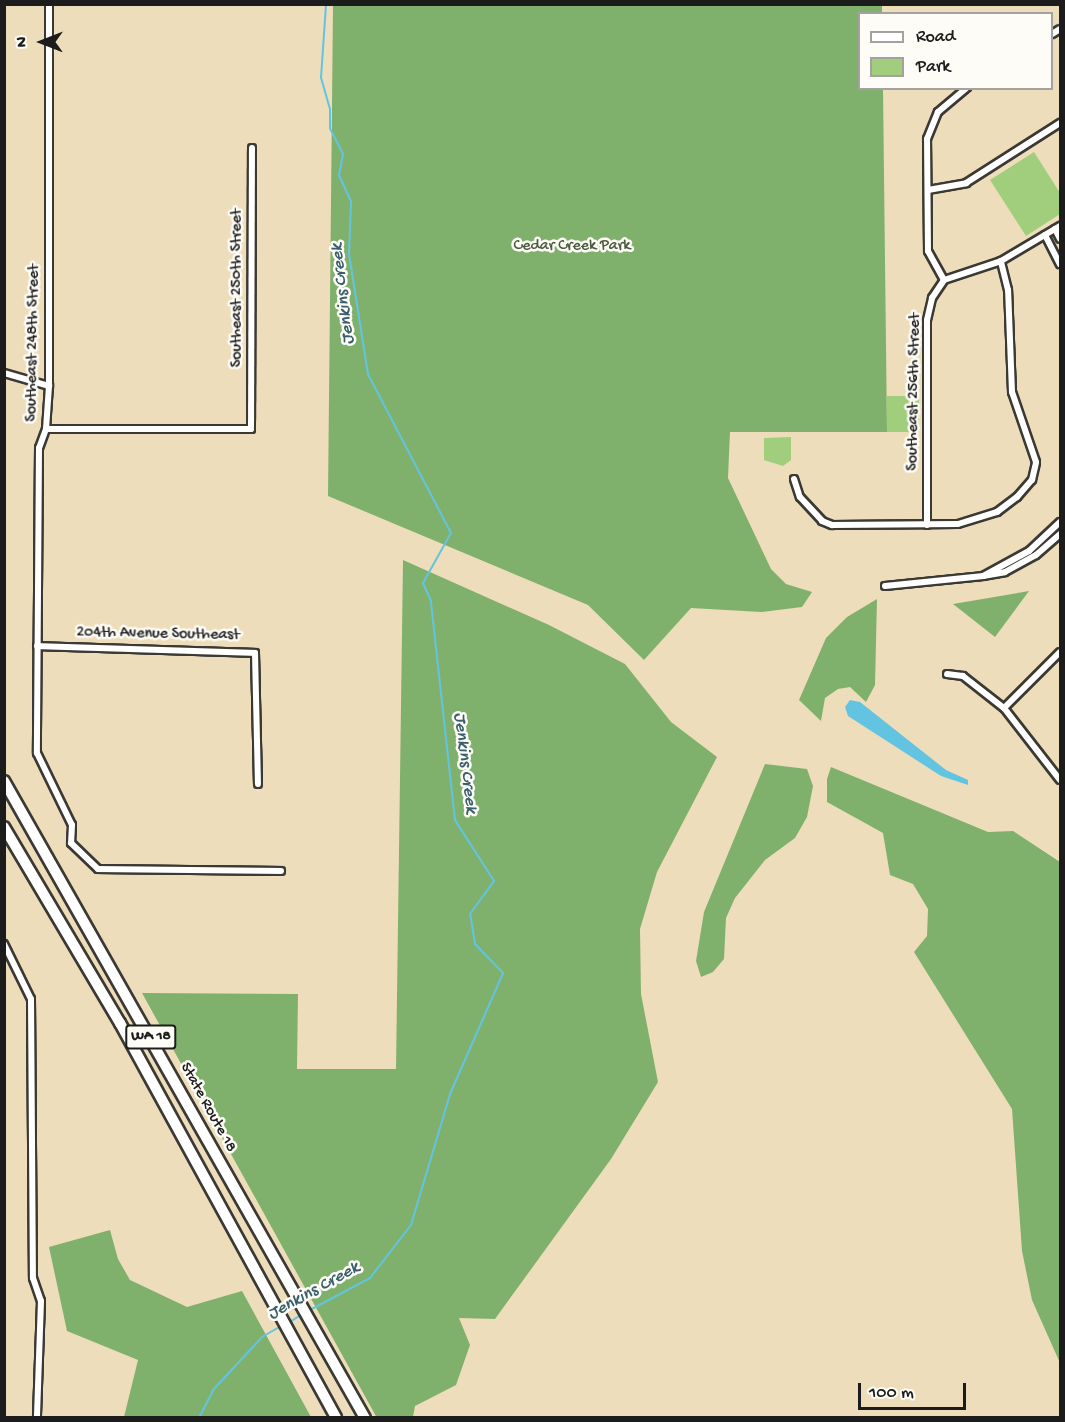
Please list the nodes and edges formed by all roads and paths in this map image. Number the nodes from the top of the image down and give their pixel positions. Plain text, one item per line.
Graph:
1 (49, 4) edge
2 (964, 90) edge
3 (1060, 123) edge
4 (252, 148) dead end
5 (928, 190) junction
6 (1058, 227) edge
7 (1045, 235) junction
8 (1060, 239) edge
9 (1001, 261) junction
10 (1060, 264) edge
11 (944, 280) junction
12 (4, 373) edge
13 (49, 386) junction
14 (46, 429) junction
15 (794, 479) dead end
16 (1060, 522) edge
17 (927, 525) junction
18 (1060, 534) edge
19 (983, 576) junction
20 (885, 586) dead end
21 (37, 646) junction
22 (1060, 652) edge
23 (947, 674) dead end
24 (1004, 708) junction
25 (1058, 772) edge
26 (1060, 780) edge
27 (4, 781) edge
28 (258, 784) dead end
29 (4, 827) edge
30 (280, 872) dead end
31 (4, 944) edge
32 (37, 1418) edge
33 (336, 1418) edge
34 (365, 1418) edge

1 - 13 street, Southeast 248th Street
2 - 5 street
3 - 5 street
4 - 14 street, Southeast 250th Street
5 - 11 street
6 - 7 street
6 - 8 street
7 - 9 street
7 - 10 street
9 - 11 street
9 - 17 street
11 - 17 street, Southeast 256th Street
12 - 13 street
13 - 14 street, Southeast 248th Street
14 - 21 street, Southeast 248th Street
15 - 17 street
16 - 19 street
18 - 19 street
19 - 20 street
21 - 28 street, 204th Avenue Southeast
21 - 30 street, Southeast 248th Street
22 - 24 street
23 - 24 street
24 - 25 street
25 - 26 street
27 - 34 highway, State Route 18 / WA 18
29 - 33 highway, WA 18
31 - 32 street

